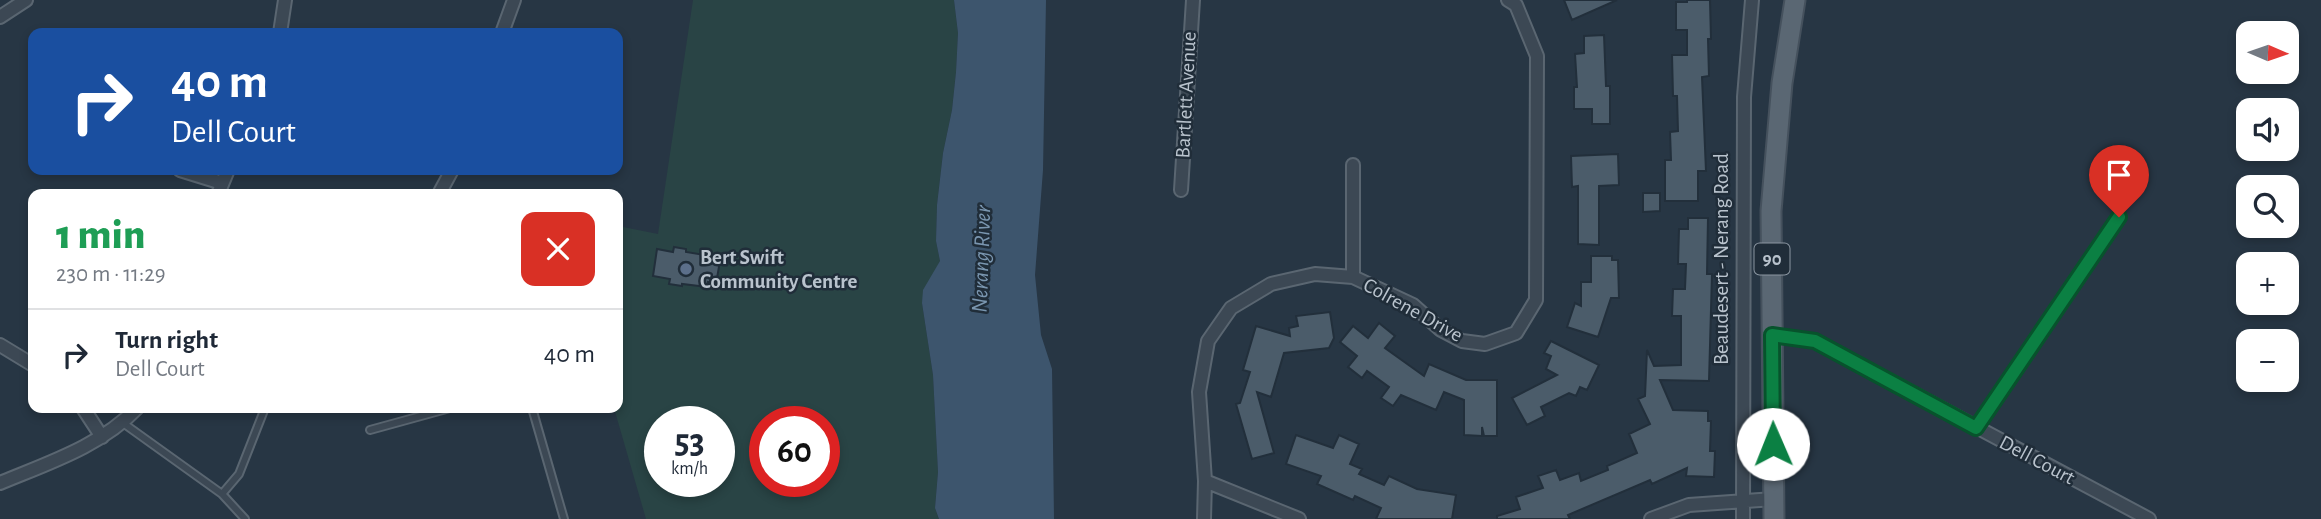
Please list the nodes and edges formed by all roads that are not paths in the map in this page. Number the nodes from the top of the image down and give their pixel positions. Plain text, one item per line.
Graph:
1 (26, 0) edge
2 (285, 0) edge
3 (514, 0) edge
4 (1193, 0) edge
5 (1508, 0) edge
6 (1752, 0) edge
7 (1795, 0) edge
8 (0, 17) edge
9 (282, 28) edge
10 (504, 28) edge
11 (1353, 164) dead end
12 (191, 175) edge
13 (220, 188) edge
14 (1181, 190) dead end
15 (2119, 217) dead end
16 (1353, 277) junction
17 (1772, 335) junction
18 (0, 345) edge
19 (28, 362) edge
20 (86, 413) edge
21 (132, 413) edge
22 (263, 413) edge
23 (432, 413) edge
24 (533, 413) edge
25 (123, 423) junction
26 (1976, 428) junction
27 (370, 430) dead end
28 (102, 437) junction
29 (1205, 481) junction
30 (0, 483) edge
31 (222, 494) junction
32 (1774, 499) junction
33 (1743, 501) junction
34 (244, 519) edge
35 (565, 519) edge
36 (1204, 519) edge
37 (1299, 519) edge
38 (1651, 519) edge
39 (1743, 519) edge
40 (1774, 519) edge
41 (2149, 519) edge

1 - 8 street
2 - 9 street
3 - 10 street
4 - 14 street, Bartlett Avenue
5 - 16 street, Colrene Drive
6 - 33 street, Beaudesert - Nerang Road
7 - 17 main road, 90
11 - 16 street
12 - 13 street
15 - 26 street
16 - 29 street, Colrene Drive
17 - 26 street, Dell Court
17 - 32 main road, 90
18 - 19 street
20 - 28 street
21 - 25 street
22 - 31 lane
23 - 27 lane
24 - 35 lane
25 - 28 street
25 - 31 lane
26 - 41 street, Dell Court
28 - 30 street
29 - 36 street, Colrene Drive
29 - 37 street
31 - 34 lane
32 - 33 street
32 - 40 main road, 90
33 - 38 street
33 - 39 street, Beaudesert - Nerang Road

